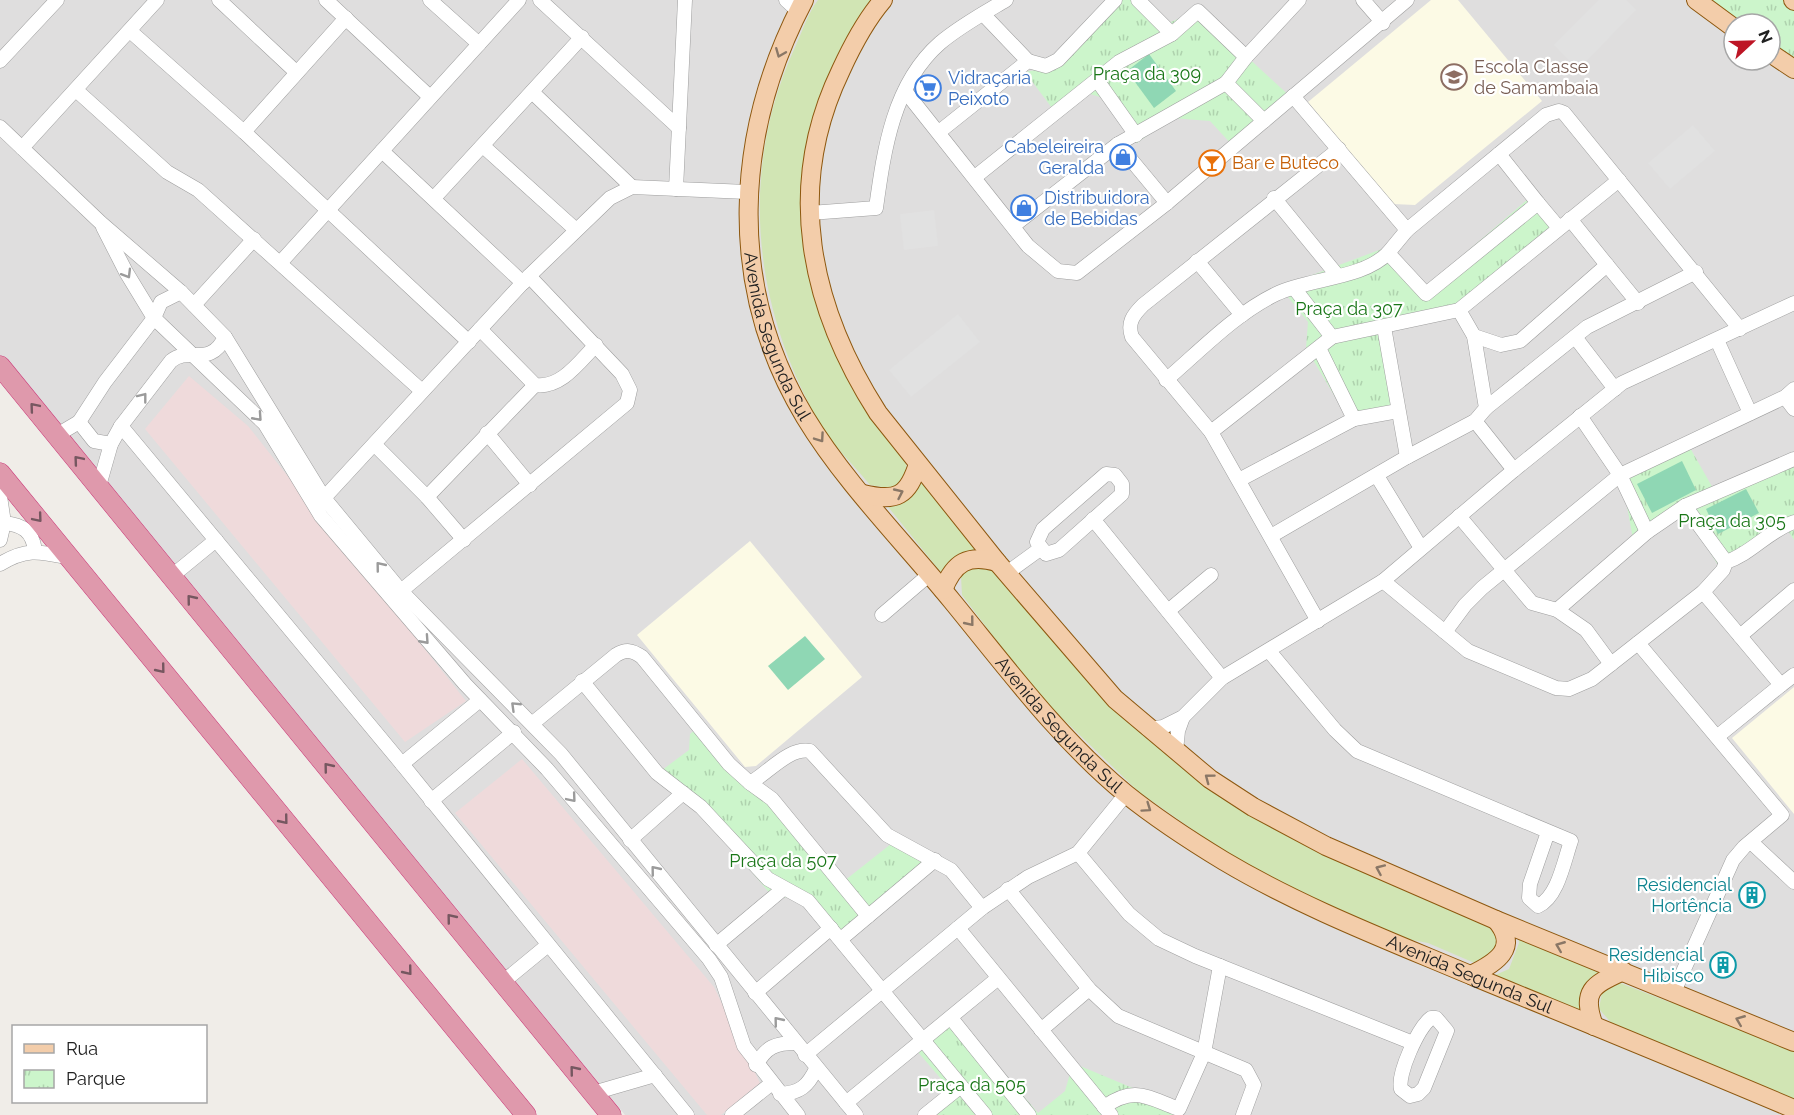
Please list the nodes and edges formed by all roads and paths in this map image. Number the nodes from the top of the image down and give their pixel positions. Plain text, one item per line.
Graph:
1 (157, 0) edge
2 (219, 0) edge
3 (326, 0) edge
4 (430, 0) edge
5 (519, 0) edge
6 (540, 0) edge
7 (685, 0) edge
8 (883, 0) edge
9 (1006, 0) edge
10 (1115, 0) edge
11 (1138, 0) edge
12 (1208, 0) edge
13 (1299, 0) edge
14 (1363, 0) edge
15 (1407, 0) edge
16 (1696, 0) edge
17 (53, 2) edge
18 (796, 4) edge
19 (1198, 11) junction
20 (983, 14) junction
21 (346, 18) junction
22 (1722, 19) edge
23 (1383, 23) junction
24 (130, 31) junction
25 (1172, 34) junction
26 (582, 37) junction
27 (479, 44) junction
28 (3, 52) edge
29 (1246, 57) junction
30 (1028, 61) junction
31 (296, 72) junction
32 (1097, 80) junction
33 (1226, 83) junction
34 (76, 90) junction
35 (905, 91) junction
36 (532, 92) junction
37 (1293, 96) junction
38 (430, 97) junction
39 (1264, 121) junction
40 (0, 127) edge
41 (679, 128) junction
42 (244, 132) junction
43 (939, 132) junction
44 (1136, 135) junction
45 (1118, 144) junction
46 (483, 146) junction
47 (22, 148) junction
48 (1339, 149) junction
49 (382, 151) junction
50 (1499, 154) junction
51 (975, 177) junction
52 (1619, 180) junction
53 (632, 187) junction
54 (676, 189) junction
55 (747, 192) junction
56 (434, 198) junction
57 (1274, 198) junction
58 (1538, 202) junction
59 (1167, 203) junction
60 (328, 210) junction
61 (810, 213) junction
62 (100, 223) junction
63 (1565, 223) junction
64 (1013, 226) junction
65 (575, 229) junction
66 (1407, 230) junction
67 (254, 239) junction
68 (1388, 253) junction
69 (1197, 261) junction
70 (281, 262) junction
71 (1607, 265) junction
72 (1696, 272) junction
73 (1337, 275) junction
74 (526, 279) junction
75 (1294, 288) junction
76 (181, 292) junction
77 (1426, 294) junction
78 (1638, 303) junction
79 (1794, 303) edge
80 (194, 305) junction
81 (1459, 310) junction
82 (1242, 315) junction
83 (1439, 316) junction
84 (154, 318) junction
85 (1384, 327) junction
86 (480, 330) junction
87 (1740, 330) junction
88 (1474, 336) junction
89 (225, 337) junction
90 (1332, 337) junction
91 (1575, 337) junction
92 (1717, 340) junction
93 (469, 342) junction
94 (596, 345) junction
95 (1319, 348) junction
96 (196, 356) junction
97 (0, 366) edge
98 (1166, 380) junction
99 (536, 385) junction
100 (1614, 389) junction
101 (422, 392) junction
102 (1789, 393) edge
103 (1486, 408) junction
104 (1794, 409) edge
105 (1398, 411) junction
106 (1750, 413) junction
107 (1580, 416) junction
108 (1354, 418) junction
109 (1475, 421) junction
110 (79, 422) junction
111 (121, 426) junction
112 (1211, 432) junction
113 (487, 433) junction
114 (57, 435) junction
115 (111, 444) junction
116 (375, 445) junction
117 (1407, 457) junction
118 (1794, 459) edge
119 (918, 464) junction
120 (1514, 470) junction
121 (0, 473) edge
122 (1620, 475) junction
123 (1377, 476) junction
124 (1239, 480) junction
125 (530, 485) junction
126 (99, 486) junction
127 (863, 494) junction
128 (0, 496) edge
129 (428, 497) junction
130 (324, 498) junction
131 (1685, 506) junction
132 (1459, 516) junction
133 (1094, 519) junction
134 (1794, 522) edge
135 (4, 523) junction
136 (1647, 532) junction
137 (1271, 536) junction
138 (0, 540) edge
139 (216, 540) junction
140 (464, 540) junction
141 (1420, 548) junction
142 (1040, 549) junction
143 (35, 550) junction
144 (71, 558) junction
145 (1726, 562) junction
146 (0, 564) edge
147 (1002, 568) junction
148 (1504, 571) junction
149 (930, 574) junction
150 (1211, 575) dead end
151 (172, 576) junction
152 (1383, 581) junction
153 (944, 590) junction
154 (1794, 590) edge
155 (401, 591) junction
156 (1703, 592) junction
157 (1557, 610) junction
158 (1168, 611) junction
159 (882, 615) dead end
160 (1318, 621) junction
161 (1444, 632) junction
162 (1740, 636) junction
163 (1638, 643) junction
164 (1269, 651) junction
165 (1611, 664) junction
166 (477, 669) junction
167 (1794, 675) edge
168 (1222, 678) junction
169 (582, 681) junction
170 (465, 684) junction
171 (1782, 685) junction
172 (480, 700) junction
173 (1183, 717) junction
174 (533, 723) junction
175 (1148, 729) junction
176 (514, 732) junction
177 (1718, 736) junction
178 (1176, 751) junction
179 (561, 754) junction
180 (402, 764) junction
181 (547, 769) junction
182 (750, 783) junction
183 (683, 793) junction
184 (1126, 794) junction
185 (431, 801) junction
186 (1548, 832) junction
187 (630, 840) junction
188 (1750, 842) junction
189 (1078, 853) junction
190 (935, 860) junction
191 (1794, 882) edge
192 (783, 889) junction
193 (1008, 889) junction
194 (982, 908) junction
195 (868, 916) junction
196 (1496, 920) junction
197 (831, 928) junction
198 (958, 928) junction
199 (841, 939) junction
200 (548, 945) junction
201 (716, 945) junction
202 (1220, 966) junction
203 (1623, 971) junction
204 (1471, 975) junction
205 (997, 979) junction
206 (503, 982) junction
207 (1089, 989) junction
208 (881, 991) junction
209 (755, 993) junction
210 (1673, 993) junction
211 (951, 1018) junction
212 (1594, 1026) junction
213 (1041, 1029) junction
214 (923, 1040) junction
215 (1794, 1042) edge
216 (796, 1043) junction
217 (1413, 1043) junction
218 (1204, 1053) junction
219 (805, 1054) junction
220 (756, 1065) junction
221 (816, 1069) junction
222 (655, 1075) junction
223 (961, 1086) junction
224 (776, 1089) junction
225 (592, 1093) junction
226 (846, 1103) junction
227 (1794, 1109) edge
228 (1108, 1111) edge
229 (1178, 1112) edge
230 (931, 1113) edge
231 (526, 1115) edge
232 (610, 1115) edge
233 (687, 1115) edge
234 (732, 1115) edge
235 (798, 1115) edge
236 (856, 1115) edge
237 (985, 1115) edge
238 (1029, 1115) edge
239 (1243, 1115) edge

1 - 24 street
2 - 31 street
3 - 21 street
4 - 27 street
5 - 27 street
6 - 26 street
7 - 41 street
8 - 61 main road
9 - 20 street
10 - 30 street
11 - 25 street
12 - 19 street
13 - 29 street
14 - 23 street
15 - 23 street
16 - 22 main road
17 - 28 street
18 -> 55 main road, Avenida Segunda Sul
19 - 25 street
19 - 29 street
20 - 30 street
20 - 35 street
21 - 31 street
21 - 38 street
23 - 37 street
24 - 34 street
24 - 42 street
25 - 32 street
26 - 36 street
26 - 41 street
27 - 38 street
29 - 33 street
30 - 43 street
31 - 42 street
32 - 44 street
32 - 51 street
33 - 39 street
33 - 44 street
34 - 47 street
34 - 67 street
35 - 43 street
35 - 61 street
36 - 46 street
36 - 53 street
37 - 39 street
37 - 48 street
38 - 49 street
39 - 59 street
40 - 47 street
41 - 54 street
42 - 60 street
43 - 51 street
44 - 45 street
45 - 59 street
45 - 64 street
46 - 56 street
46 - 65 street
47 - 62 street
48 - 57 street
48 - 66 street
49 - 56 street
49 - 60 street
50 - 52 street
50 - 58 street
50 - 66 street
51 - 64 street
52 - 63 street
52 - 72 street
53 - 54 street
53 - 65 street
54 - 55 street
55 -> 127 main road, Avenida Segunda Sul
56 - 74 street
57 - 69 street
57 - 73 street
58 - 63 street
58 - 77 street
59 - 64 street
60 - 70 street
60 - 93 street
61 - 119 main road
62 - 76 street
62 -> 84 street
63 - 71 street
63 - 81 street
65 - 74 street
66 - 68 street
67 - 70 street
67 - 80 street
68 - 73 street
68 - 77 street
69 - 82 street
69 - 98 street
70 - 101 street
71 - 78 street
71 - 88 street
72 - 78 street
72 - 87 street
73 - 75 street
74 - 86 street
74 - 94 street
75 - 82 street
75 - 90 street
76 - 80 street
76 - 84 street
77 - 83 street
78 - 91 street
79 - 87 street
80 - 89 street
81 - 83 street
81 - 88 street
82 - 98 street
83 - 85 street
84 - 96 street
84 - 110 street
85 - 90 street
85 - 105 street
86 - 93 street
86 - 99 street
87 - 92 street
88 - 103 street
89 - 96 street
89 - 130 street
90 - 95 street
91 - 100 street
91 - 103 street
92 - 100 street
92 - 106 street
93 - 101 street
94 - 99 street
94 - 125 street
95 - 108 street
95 - 112 street
111 -> 96 street
96 -> 170 street
114 -> 97 highway
98 - 112 street
99 - 113 street
100 - 107 street
101 - 116 street
102 - 104 street
102 - 106 street
103 - 109 street
105 - 108 street
105 - 117 street
106 - 122 street
107 - 120 street
107 - 122 street
108 - 124 street
109 - 117 street
109 - 120 street
110 - 114 street
110 - 115 street
111 - 115 street
111 - 139 street
112 - 124 street
113 - 125 street
113 - 129 street
126 -> 114 highway
115 - 126 street
116 - 129 street
116 - 130 street
117 - 123 street
118 - 131 street
127 -> 119 main road
119 - 147 main road
120 - 132 street
121 -> 144 highway
122 - 136 street
122 - 148 street
123 - 137 street
123 - 141 street
124 - 137 street
125 - 140 street
126 - 151 highway
127 - 149 main road, Avenida Segunda Sul
128 - 135 street
129 - 140 street
155 -> 130 street
131 - 136 street
131 - 145 street
132 - 141 street
132 - 148 street
133 - 142 street
133 - 142 street
133 - 158 street
134 - 145 street
135 - 138 street
135 - 143 street
136 - 157 street
137 - 160 street
139 - 151 street
139 - 180 street
140 - 155 street
141 - 152 street
142 - 147 street
143 - 144 street
143 - 146 street
144 -> 231 highway
145 - 156 street
147 - 153 main road
147 - 175 main road
148 - 157 street
148 - 161 street
149 - 153 main road, Avenida Segunda Sul
149 - 159 street
150 - 158 street
206 -> 151 highway
152 - 160 street
152 - 161 street
153 -> 184 main road, Avenida Segunda Sul
154 - 162 street
155 - 166 street
156 - 162 street
156 - 163 street
157 - 165 street
158 - 168 street
160 - 164 street
161 - 165 street
162 - 171 street
163 - 165 street
163 - 177 street
164 - 168 street
164 - 186 street
166 - 170 street
174 -> 166 street
167 - 171 street
168 - 173 street
169 - 174 street
169 - 182 street
169 - 183 street
170 - 172 street
171 - 177 street
172 - 176 street
172 - 180 street
173 - 175 street
173 - 178 street
174 - 179 street
175 - 178 main road
176 - 181 street
176 - 185 street
177 - 188 street
196 -> 178 main road
179 - 181 street
179 - 187 street
180 - 185 street
181 -> 220 street
182 - 190 street
182 - 195 street
183 - 187 street
183 - 192 street
184 - 189 street
184 -> 204 main road, Avenida Segunda Sul
185 - 200 street
186 - 186 street
201 -> 187 street
188 - 191 street
188 - 210 street
189 - 193 street
189 - 202 street
190 - 194 street
190 - 195 street
192 - 197 street
192 - 201 street
193 - 194 street
193 - 207 street
194 - 198 street
195 - 199 street
203 -> 196 main road
196 - 204 main road
197 - 199 street
197 - 209 street
198 - 205 street
198 - 208 street
199 - 208 street
200 - 206 street
200 - 222 street
201 - 209 street
202 - 217 street
202 - 218 street
203 - 210 main road
203 - 212 main road
204 - 212 main road, Avenida Segunda Sul
205 - 211 street
205 - 213 street
225 -> 206 highway
207 - 213 street
207 - 218 street
208 - 214 street
208 - 219 street
216 -> 209 street
215 -> 210 main road
211 - 214 street
211 - 238 street
212 - 227 main road, Avenida Segunda Sul
213 - 228 street
214 - 223 street
214 - 226 street
216 - 219 street
216 - 220 street
217 - 217 street
218 - 229 street
218 - 239 street
219 - 221 street
220 - 224 street
221 - 224 street
221 - 226 street
222 - 225 street
222 - 233 street
223 - 230 street
223 - 237 street
224 - 234 street
224 - 235 street
225 - 232 highway
226 - 236 street
228 - 229 street

